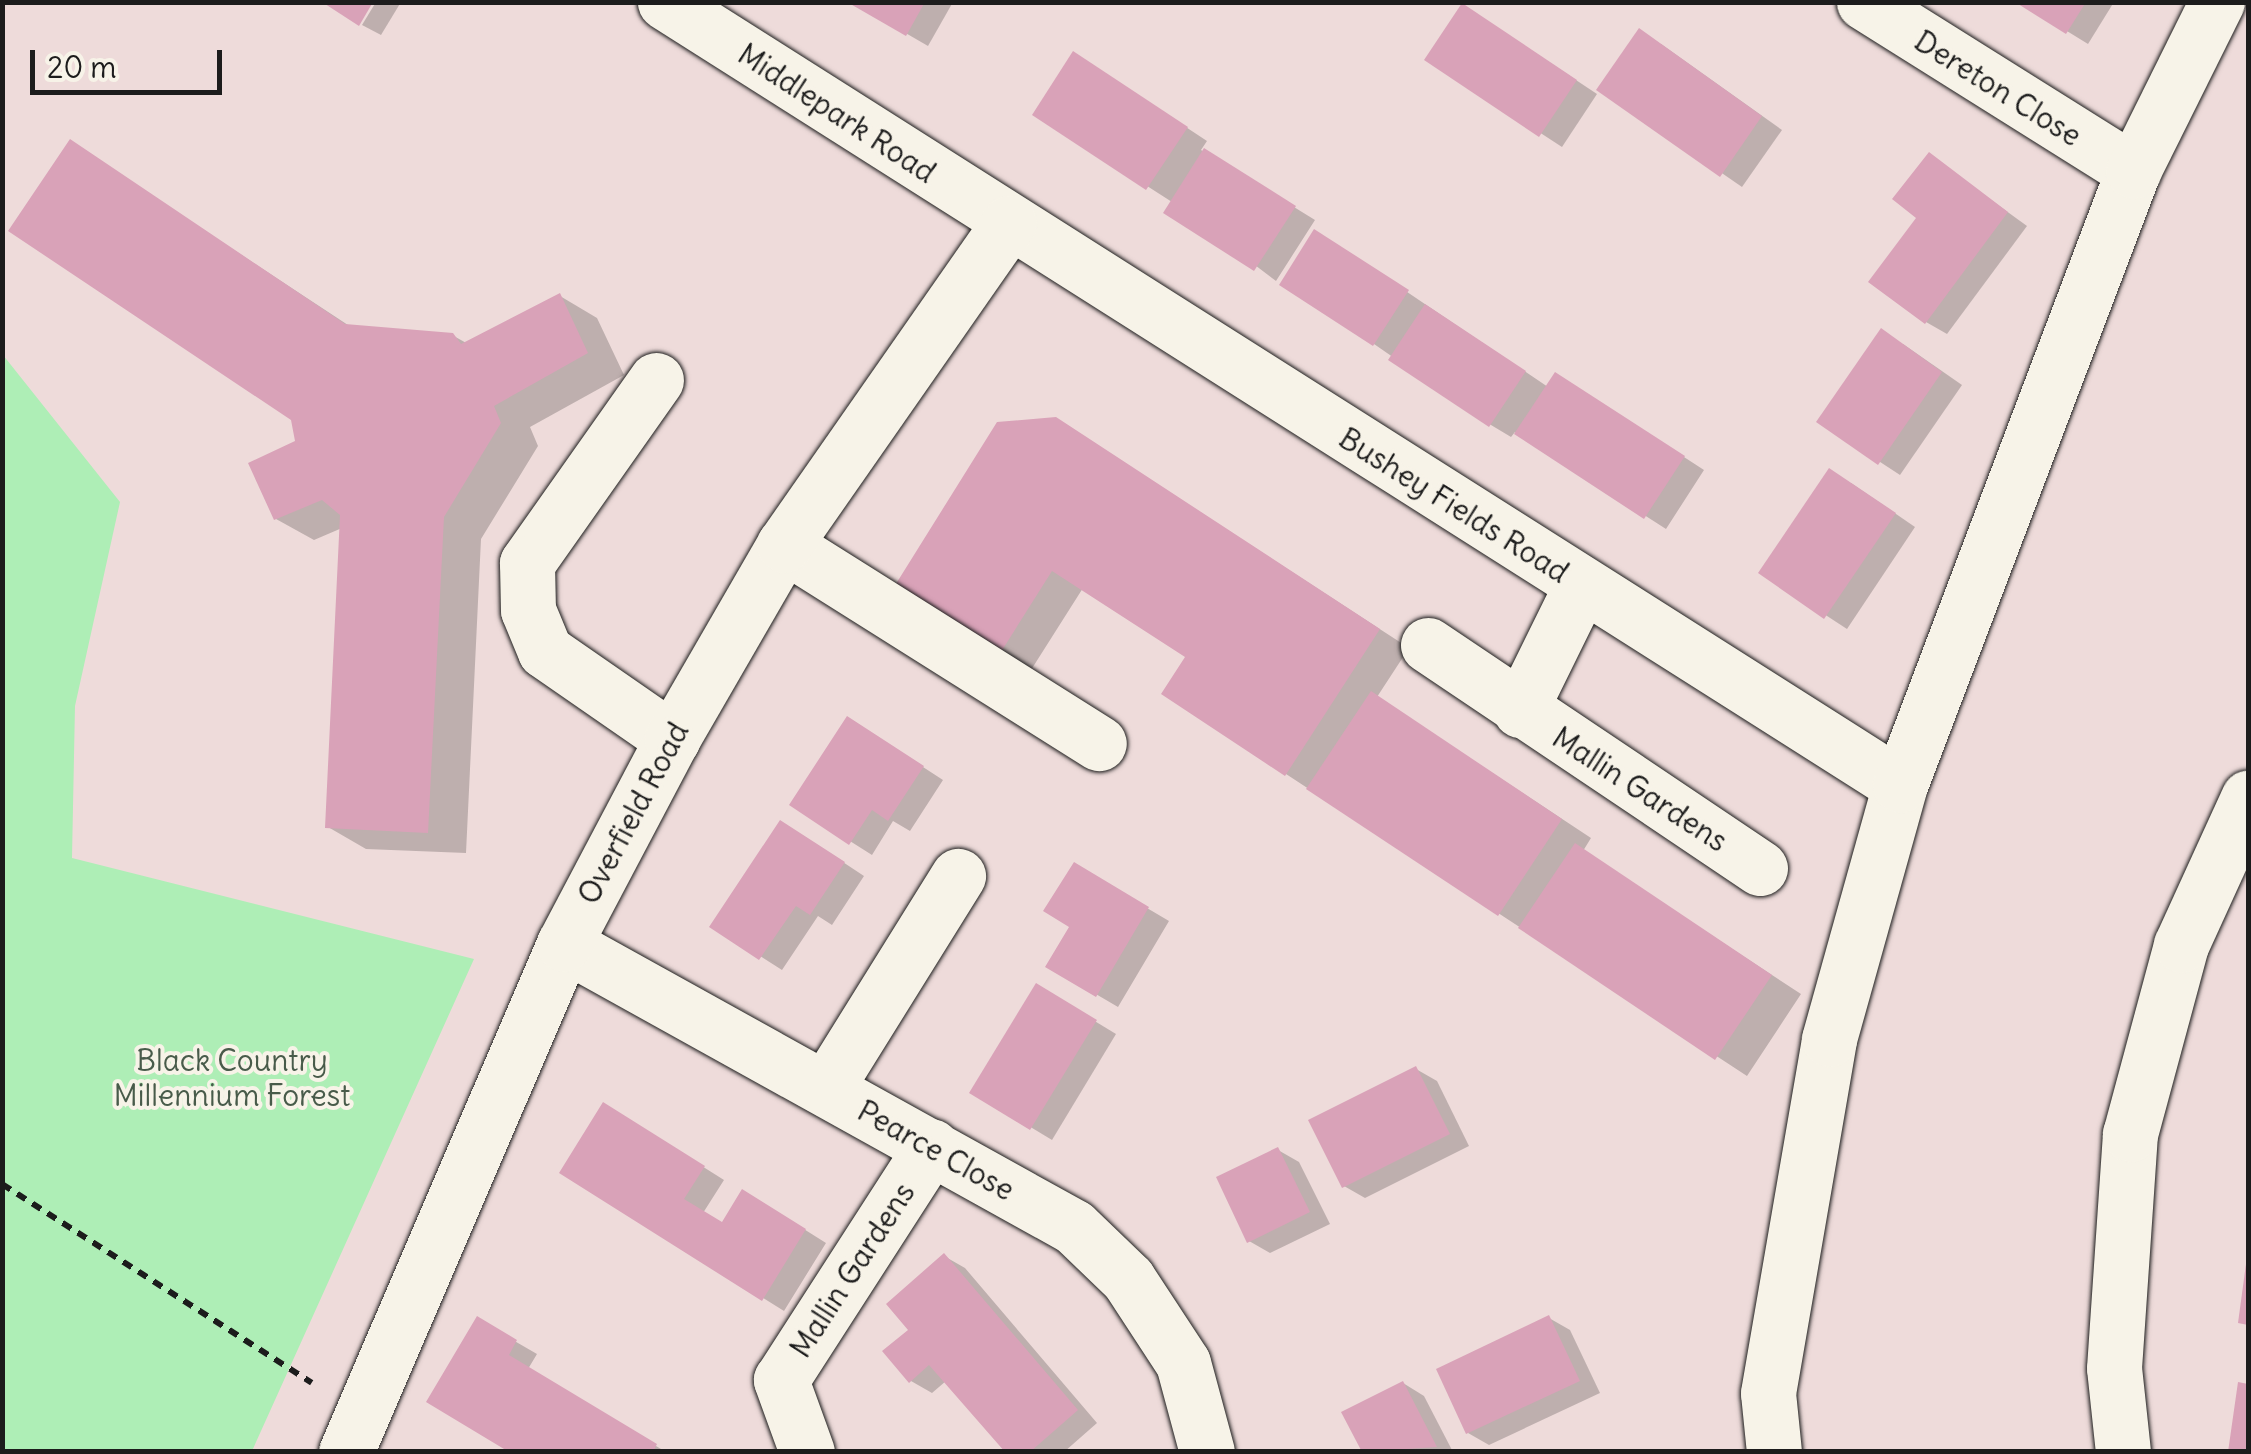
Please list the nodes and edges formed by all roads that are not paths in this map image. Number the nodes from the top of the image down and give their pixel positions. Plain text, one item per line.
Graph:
1 (1864, 2) edge
2 (2217, 2) edge
3 (673, 5) edge
4 (2133, 171) junction
5 (1009, 224) junction
6 (656, 380) dead end
7 (784, 545) junction
8 (1582, 586) junction
9 (1428, 645) dead end
10 (1520, 710) junction
11 (672, 739) junction
12 (1099, 743) dead end
13 (1900, 784) junction
14 (2248, 798) edge
15 (1760, 868) dead end
16 (958, 876) dead end
17 (564, 944) junction
18 (826, 1088) junction
19 (932, 1146) junction
20 (354, 1433) edge
21 (808, 1452) edge
22 (1207, 1452) edge
23 (1774, 1452) edge
24 (2123, 1452) edge

1 - 4 street, Dereton Close
2 - 4 street
3 - 5 street, Middlepark Road
4 - 13 street
5 - 7 street, Overfield Road
5 - 8 street, Bushey Fields Road
6 - 11 street
7 - 11 street, Overfield Road
7 - 12 street
8 - 10 street, Mallin Gardens
8 - 13 street, Bushey Fields Road
9 - 10 street, Mallin Gardens
10 - 15 street, Mallin Gardens
11 - 17 street, Overfield Road
13 - 23 street
14 - 24 street
16 - 18 street
17 - 18 street, Pearce Close
17 - 20 street, Overfield Road
18 - 19 street, Pearce Close
19 - 21 street, Mallin Gardens
19 - 22 street, Pearce Close

